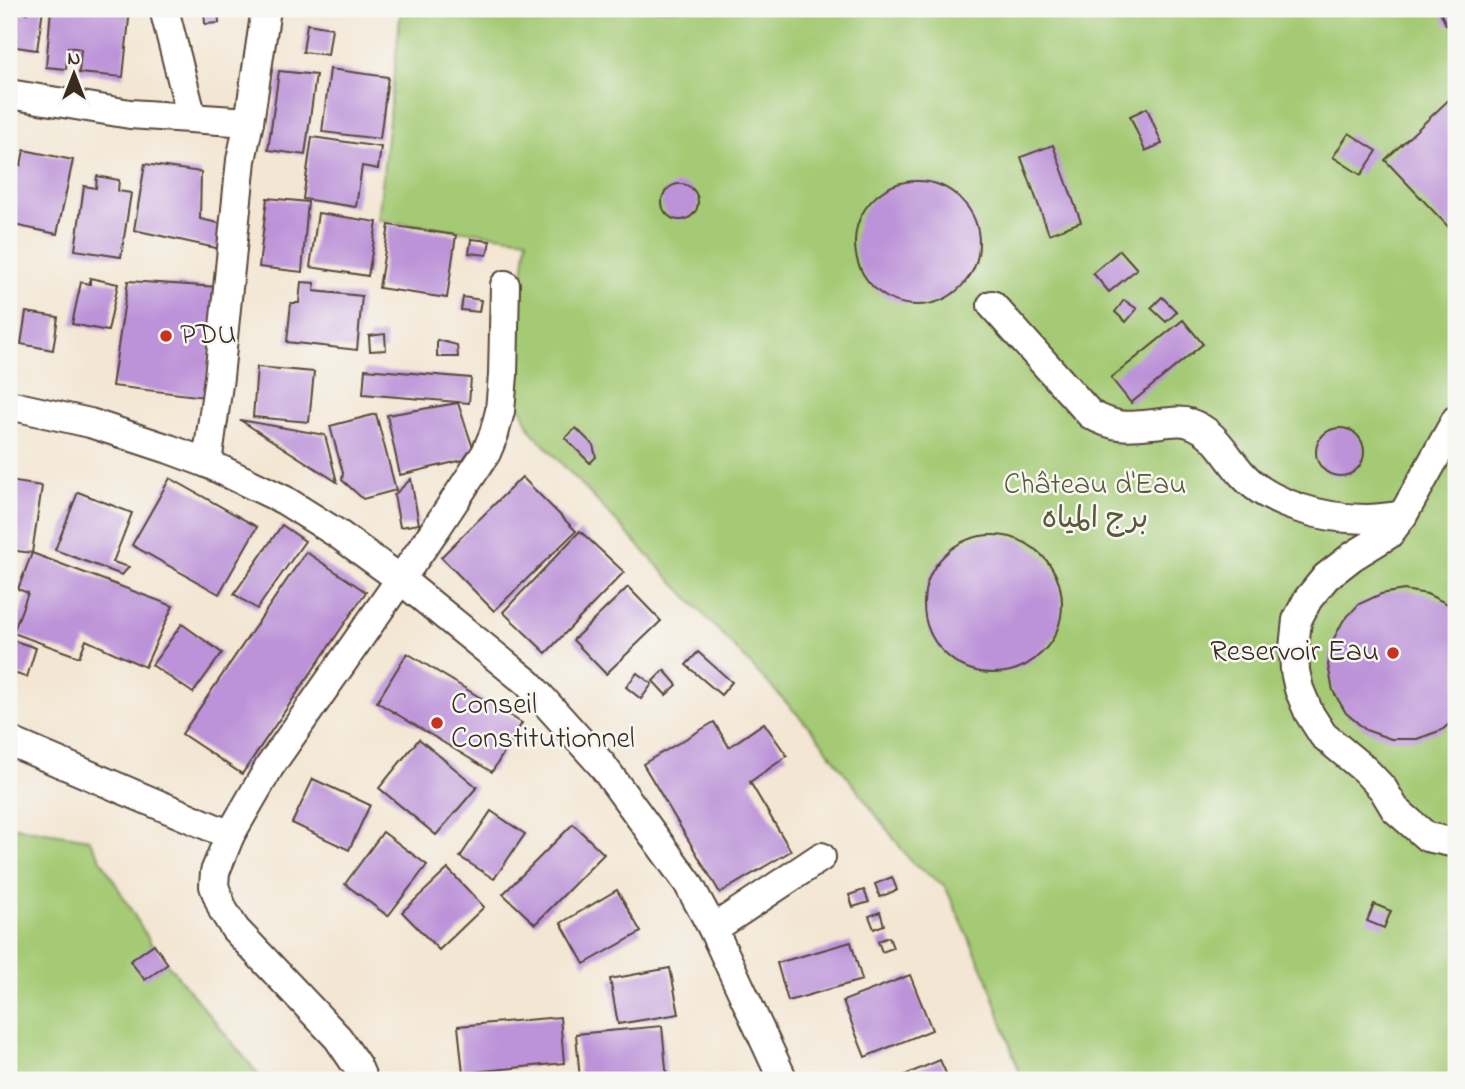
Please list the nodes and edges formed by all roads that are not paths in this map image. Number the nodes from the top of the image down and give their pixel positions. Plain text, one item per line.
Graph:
1 (164, 9) edge
2 (266, 9) edge
3 (9, 94) edge
4 (192, 118) junction
5 (249, 121) junction
6 (505, 285) dead end
7 (992, 305) dead end
8 (9, 405) edge
9 (1456, 420) edge
10 (207, 463) junction
11 (1403, 515) junction
12 (400, 579) junction
13 (9, 741) edge
14 (230, 835) junction
15 (1456, 843) edge
16 (821, 857) dead end
17 (713, 929) junction
18 (363, 1080) edge
19 (783, 1080) edge

1 - 4 street
2 - 5 street
3 - 4 street
4 - 5 street
5 - 10 street
6 - 12 street
7 - 11 street
8 - 10 street
9 - 11 street
10 - 12 street
11 - 15 street
12 - 14 street
12 - 17 street
13 - 14 street
14 - 18 street
16 - 17 street
17 - 19 street

